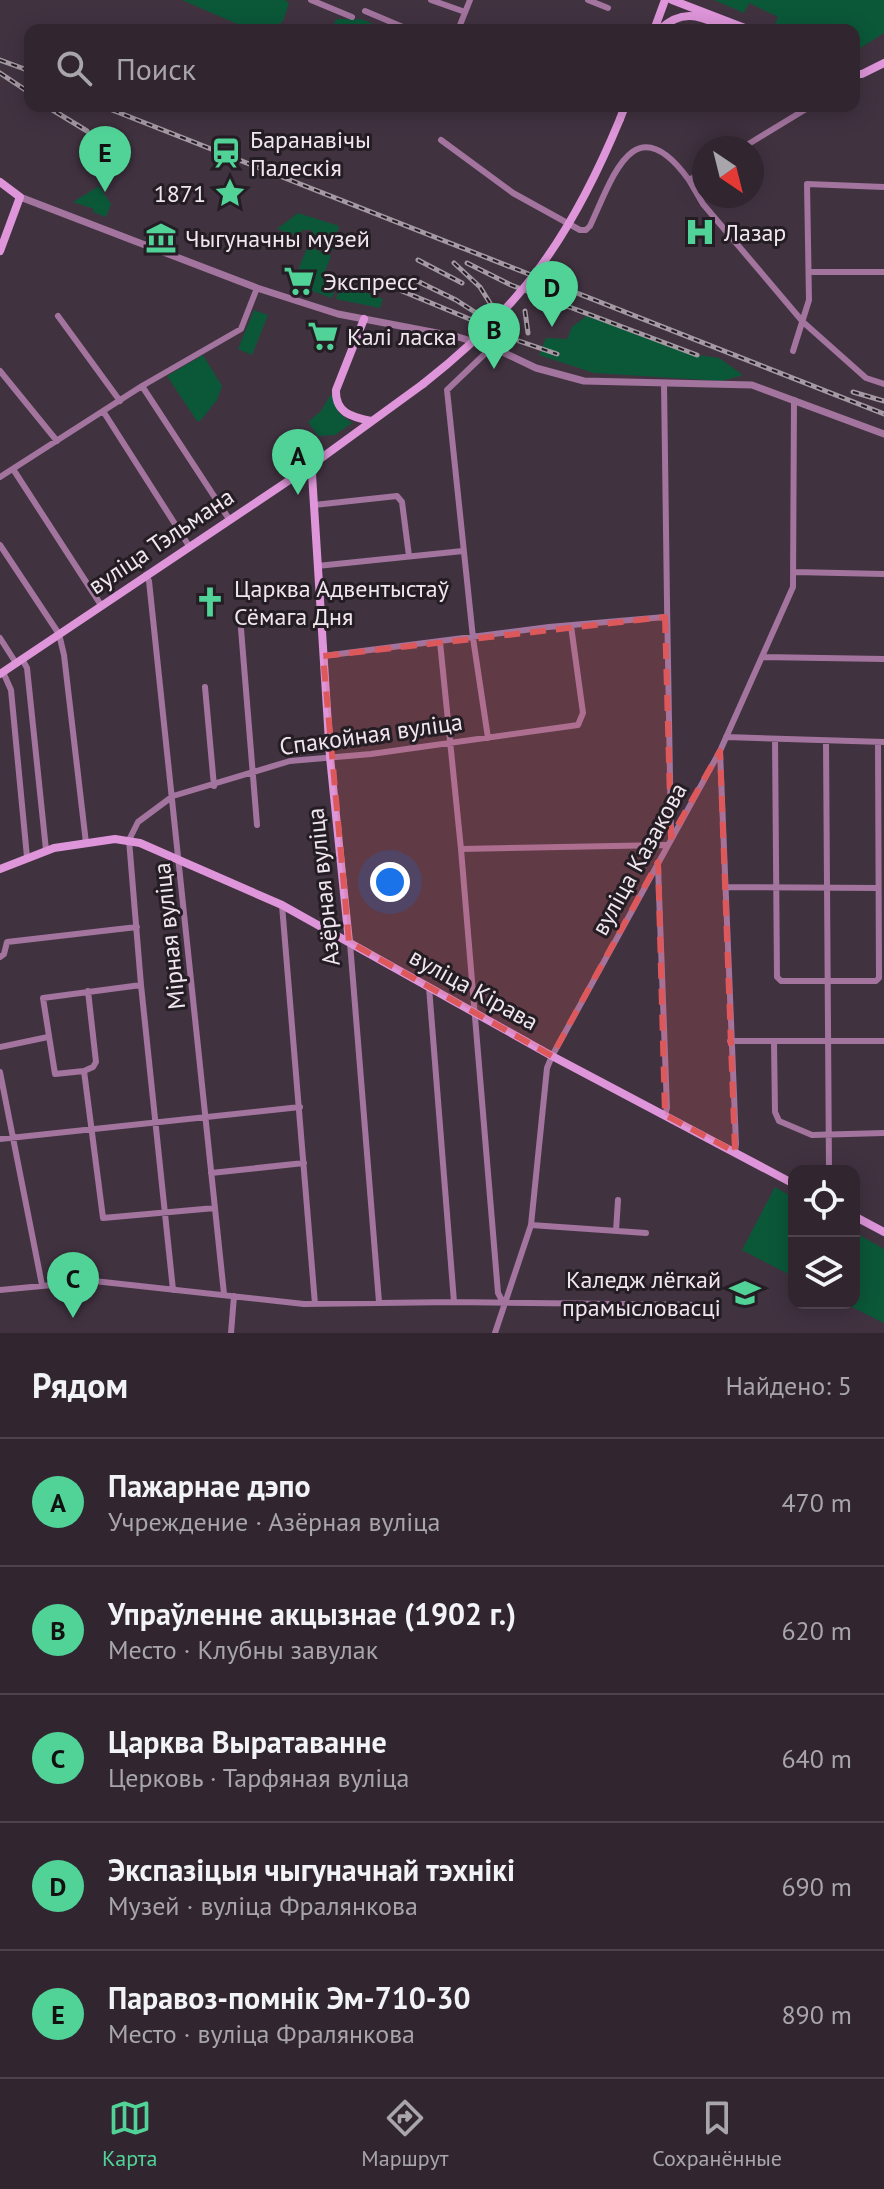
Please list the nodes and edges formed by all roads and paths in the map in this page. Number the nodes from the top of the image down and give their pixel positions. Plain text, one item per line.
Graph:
1 (311, 0) edge
2 (431, 0) edge
3 (470, 0) edge
4 (588, 0) edge
5 (665, 0) edge
6 (672, 0) edge
7 (608, 8) dead end
8 (365, 11) dead end
9 (465, 12) junction
10 (352, 17) dead end
11 (396, 24) edge
12 (460, 24) edge
13 (659, 24) edge
14 (666, 24) edge
15 (715, 24) edge
16 (734, 24) edge
17 (884, 63) edge
18 (860, 73) edge
19 (623, 112) edge
20 (801, 112) edge
21 (762, 136) edge
22 (441, 140) dead end
23 (692, 178) edge
24 (689, 180) junction
25 (0, 182) edge
26 (884, 187) edge
27 (20, 197) junction
28 (0, 221) edge
29 (9, 226) junction
30 (0, 251) edge
31 (810, 272) junction
32 (884, 272) edge
33 (257, 288) junction
34 (58, 316) dead end
35 (364, 319) junction
36 (803, 322) junction
37 (492, 347) junction
38 (793, 351) dead end
39 (0, 371) edge
40 (664, 384) junction
41 (884, 384) edge
42 (142, 386) junction
43 (794, 400) junction
44 (120, 401) junction
45 (103, 411) junction
46 (372, 420) junction
47 (884, 434) edge
48 (57, 441) junction
49 (309, 467) junction
50 (13, 469) junction
51 (0, 477) edge
52 (314, 505) junction
53 (229, 519) junction
54 (0, 545) edge
55 (189, 546) junction
56 (463, 551) junction
57 (409, 556) junction
58 (317, 566) junction
59 (794, 572) junction
60 (884, 574) edge
61 (146, 575) junction
62 (101, 605) junction
63 (665, 617) junction
64 (571, 626) junction
65 (241, 629) dead end
66 (59, 634) junction
67 (0, 638) edge
68 (473, 638) junction
69 (440, 642) junction
70 (323, 656) junction
71 (762, 657) junction
72 (884, 659) edge
73 (19, 661) junction
74 (2, 673) edge
75 (205, 687) dead end
76 (726, 737) junction
77 (488, 738) junction
78 (775, 739) junction
79 (826, 741) junction
80 (881, 742) edge
81 (449, 744) junction
82 (720, 751) junction
83 (330, 757) junction
84 (252, 774) junction
85 (214, 786) junction
86 (173, 796) junction
87 (257, 825) dead end
88 (671, 837) junction
89 (129, 840) junction
90 (86, 843) junction
91 (666, 845) junction
92 (461, 849) junction
93 (46, 850) junction
94 (27, 857) junction
95 (180, 861) junction
96 (658, 862) junction
97 (0, 869) edge
98 (725, 887) junction
99 (777, 888) junction
100 (825, 888) junction
101 (878, 888) junction
102 (282, 905) junction
103 (137, 927) junction
104 (349, 942) junction
105 (0, 957) edge
106 (827, 982) junction
107 (141, 985) junction
108 (429, 987) junction
109 (88, 991) junction
110 (474, 1012) junction
111 (48, 1037) junction
112 (730, 1041) junction
113 (828, 1041) junction
114 (884, 1041) edge
115 (774, 1042) junction
116 (0, 1047) edge
117 (552, 1056) junction
118 (84, 1071) junction
119 (0, 1072) edge
120 (300, 1107) junction
121 (205, 1115) junction
122 (665, 1115) junction
123 (156, 1120) junction
124 (91, 1128) junction
125 (884, 1133) edge
126 (828, 1135) junction
127 (14, 1137) junction
128 (0, 1139) edge
129 (735, 1152) junction
130 (304, 1163) junction
131 (829, 1165) edge
132 (211, 1173) junction
133 (788, 1181) edge
134 (618, 1200) dead end
135 (215, 1208) junction
136 (165, 1213) junction
137 (860, 1219) edge
138 (531, 1225) junction
139 (616, 1231) junction
140 (884, 1232) edge
141 (646, 1233) dead end
142 (42, 1285) junction
143 (0, 1290) edge
144 (173, 1290) junction
145 (224, 1294) junction
146 (234, 1296) junction
147 (379, 1302) junction
148 (454, 1302) junction
149 (315, 1304) junction
150 (504, 1304) junction
151 (705, 1305) dead end
152 (231, 1333) edge
153 (495, 1333) edge

1 - 10 street
2 - 9 street
3 - 9 street
4 - 7 street
5 - 13 main road
6 - 16 main road
8 - 11 street
9 - 12 street
14 - 15 main road
17 - 18 main road
19 - 46 main road, вуліца Тэльмана, bridge
20 - 21 street
22 - 24 street
23 - 24 street
24 - 36 street
25 - 27 main road
26 - 31 street
27 - 29 main road
27 - 33 street
28 - 29 street
29 - 30 main road
31 - 32 street
31 - 36 street
33 - 35 street
33 - 42 street
34 - 44 street
35 - 37 street
35 - 46 main road
36 - 38 street
36 - 41 street
37 - 40 street
37 - 56 street
39 - 48 street
40 - 43 street
40 - 63 street
42 - 44 street
42 - 53 street
43 - 47 street
43 - 59 street, вуліца Казакова
44 - 45 street
45 - 48 street
45 - 55 street
46 - 49 main road, вуліца Тэльмана
48 - 50 street
49 - 52 main road, Азёрная вуліца
49 - 53 main road, вуліца Тэльмана
50 - 51 street
50 - 62 street
52 - 57 street
52 - 58 main road, Азёрная вуліца
53 - 55 main road, вуліца Тэльмана
54 - 66 street
55 - 61 main road, вуліца Тэльмана
56 - 57 street
56 - 68 street
57 - 58 street
58 - 70 main road, Азёрная вуліца
59 - 60 street
59 - 71 street, вуліца Казакова
61 - 62 main road, вуліца Тэльмана
61 - 86 street, Мірная вуліца
62 - 66 main road, вуліца Тэльмана
63 - 64 street
63 - 88 street
64 - 68 street
64 - 77 street, Спакойная вуліца
65 - 84 street
66 - 73 main road, вуліца Тэльмана
66 - 90 street
67 - 73 street
68 - 69 street
68 - 77 street
69 - 70 street
69 - 81 street
70 - 83 main road, Азёрная вуліца
71 - 72 street
71 - 76 street, вуліца Казакова
73 - 74 main road, вуліца Тэльмана
73 - 93 street
74 - 94 street
75 - 85 street
76 - 78 street
76 - 82 street, вуліца Казакова
77 - 81 street, Спакойная вуліца
78 - 79 street
78 - 99 street
79 - 80 street
79 - 100 street
80 - 101 street
81 - 83 street, Спакойная вуліца
81 - 92 street
82 - 88 street, вуліца Казакова
82 - 98 street
83 - 84 street, Спакойная вуліца
83 - 104 main road, Азёрная вуліца
84 - 85 street, Спакойная вуліца
84 - 87 street
85 - 86 street, Спакойная вуліца
86 - 89 street, Спакойная вуліца
86 - 95 street, Мірная вуліца
88 - 91 street, вуліца Казакова
89 - 90 main road
89 - 95 main road, вуліца Кірава
89 - 103 street
90 - 93 main road
91 - 92 street
91 - 96 street, вуліца Казакова
92 - 110 street
93 - 94 main road
94 - 97 main road
95 - 102 main road, вуліца Кірава
95 - 121 street, Мірная вуліца
96 - 117 street, вуліца Казакова
96 - 122 street
98 - 99 street
98 - 112 street
99 - 100 street
99 - 106 street
100 - 101 street
100 - 106 street
101 - 106 street
102 - 104 main road, вуліца Кірава
102 - 120 street
103 - 105 street
103 - 107 street
104 - 108 main road, вуліца Кірава
104 - 147 street, Азёрная вуліца
106 - 113 street
107 - 109 street
107 - 123 street
108 - 110 main road, вуліца Кірава
108 - 148 street
109 - 111 street
109 - 118 street
110 - 117 main road, вуліца Кірава
110 - 150 street
111 - 116 street
111 - 118 street
112 - 115 street
112 - 129 street
113 - 114 street
113 - 115 street
113 - 126 street
115 - 126 street
117 - 122 main road, вуліца Кірава
117 - 138 street, вуліца Казакова
118 - 124 street
119 - 127 street
120 - 121 street
120 - 130 street
121 - 123 street
121 - 132 street, Мірная вуліца
122 - 129 main road, вуліца Кірава
123 - 124 street
123 - 136 street
124 - 127 street
124 - 136 street
125 - 126 street
126 - 131 street
127 - 128 street
127 - 142 street
129 - 133 main road, вуліца Кірава
130 - 132 street
130 - 149 street
132 - 135 street, Мірная вуліца
134 - 139 street
135 - 136 street
135 - 145 street, Мірная вуліца
136 - 144 street
137 - 140 main road
138 - 139 street
138 - 150 street, вуліца Казакова
139 - 141 street
142 - 143 street
142 - 144 street
144 - 145 street
145 - 146 street
146 - 149 street
146 - 152 street
147 - 148 street
147 - 149 street
148 - 150 street
150 - 151 street
150 - 153 street, вуліца Казакова

